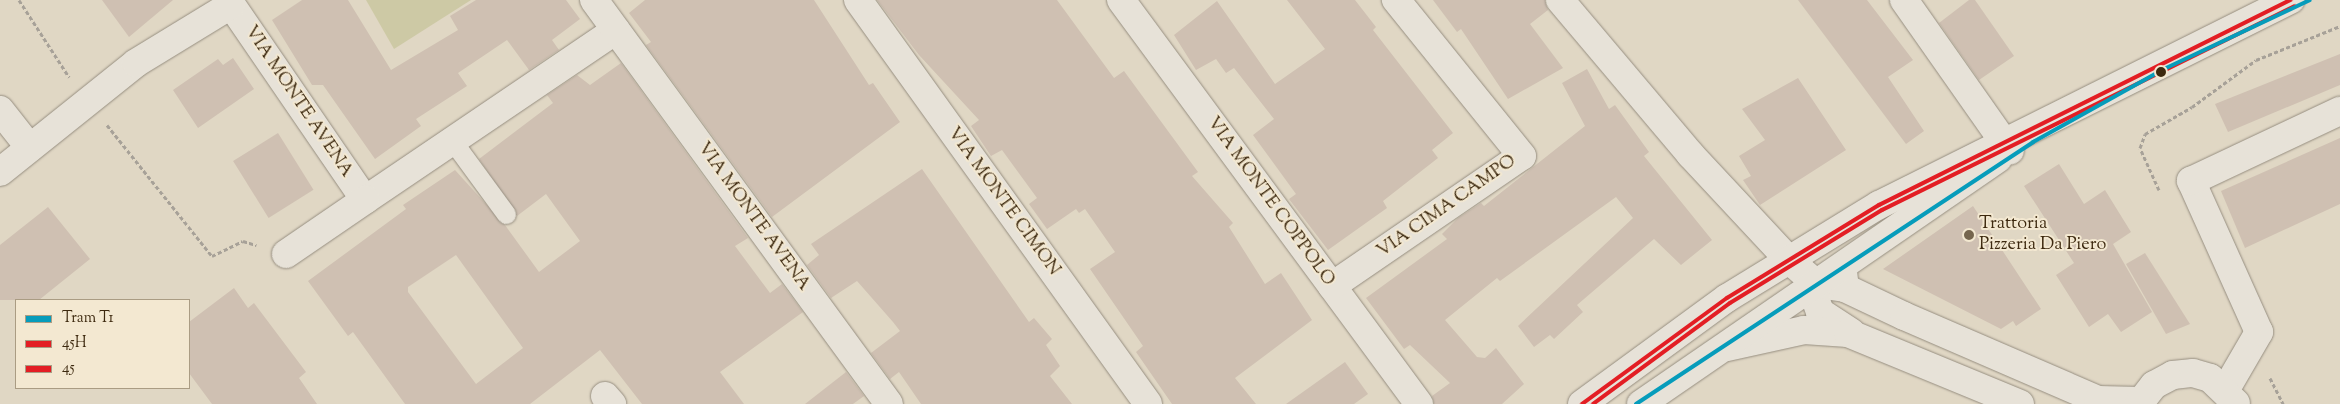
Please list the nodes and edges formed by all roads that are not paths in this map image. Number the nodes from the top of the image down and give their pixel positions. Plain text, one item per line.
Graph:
1 (594, 0) edge
2 (858, 0) edge
3 (1121, 0) edge
4 (1396, 0) edge
5 (1560, 0) edge
6 (1904, 0) edge
7 (2291, 0) edge
8 (230, 2) edge
9 (616, 30) junction
10 (0, 110) edge
11 (2340, 111) edge
12 (454, 143) junction
13 (2006, 146) junction
14 (30, 148) junction
15 (0, 172) edge
16 (1932, 176) junction
17 (365, 200) junction
18 (506, 214) dead end
19 (286, 254) road end
20 (1789, 260) junction
21 (1845, 276) junction
22 (1817, 284) junction
23 (1332, 286) junction
24 (1861, 336) junction
25 (1718, 349) junction
26 (2231, 396) edge
27 (2139, 403) edge
28 (890, 404) edge
29 (1148, 404) edge
30 (1419, 404) edge
31 (1582, 404) edge
32 (1641, 404) edge
33 (2020, 404) edge

1 - 9 street, VIA MONTE AVENA
2 - 29 street, VIA MONTE CIMON
3 - 23 street, VIA MONTE COPPOLO
4 - 23 street, VIA CIMA CAMPO
5 - 20 street
6 - 13 street
7 - 13 street
8 - 14 street, VIA MONTE AVENA
8 - 17 street, VIA MONTE AVENA
9 - 12 street
9 - 28 street, VIA MONTE AVENA
10 - 14 street
11 - 26 street
12 - 17 street
12 - 18 lane
13 - 16 street
13 - 21 street
14 - 15 street, VIA MONTE AVENA
16 - 20 street
16 - 22 street
17 - 19 street
20 - 22 street
20 - 31 street
21 - 22 street
21 - 27 street
22 - 24 street
22 - 25 street
23 - 30 street, VIA MONTE COPPOLO
24 - 25 street
24 - 33 street
25 - 32 street
26 - 27 street

